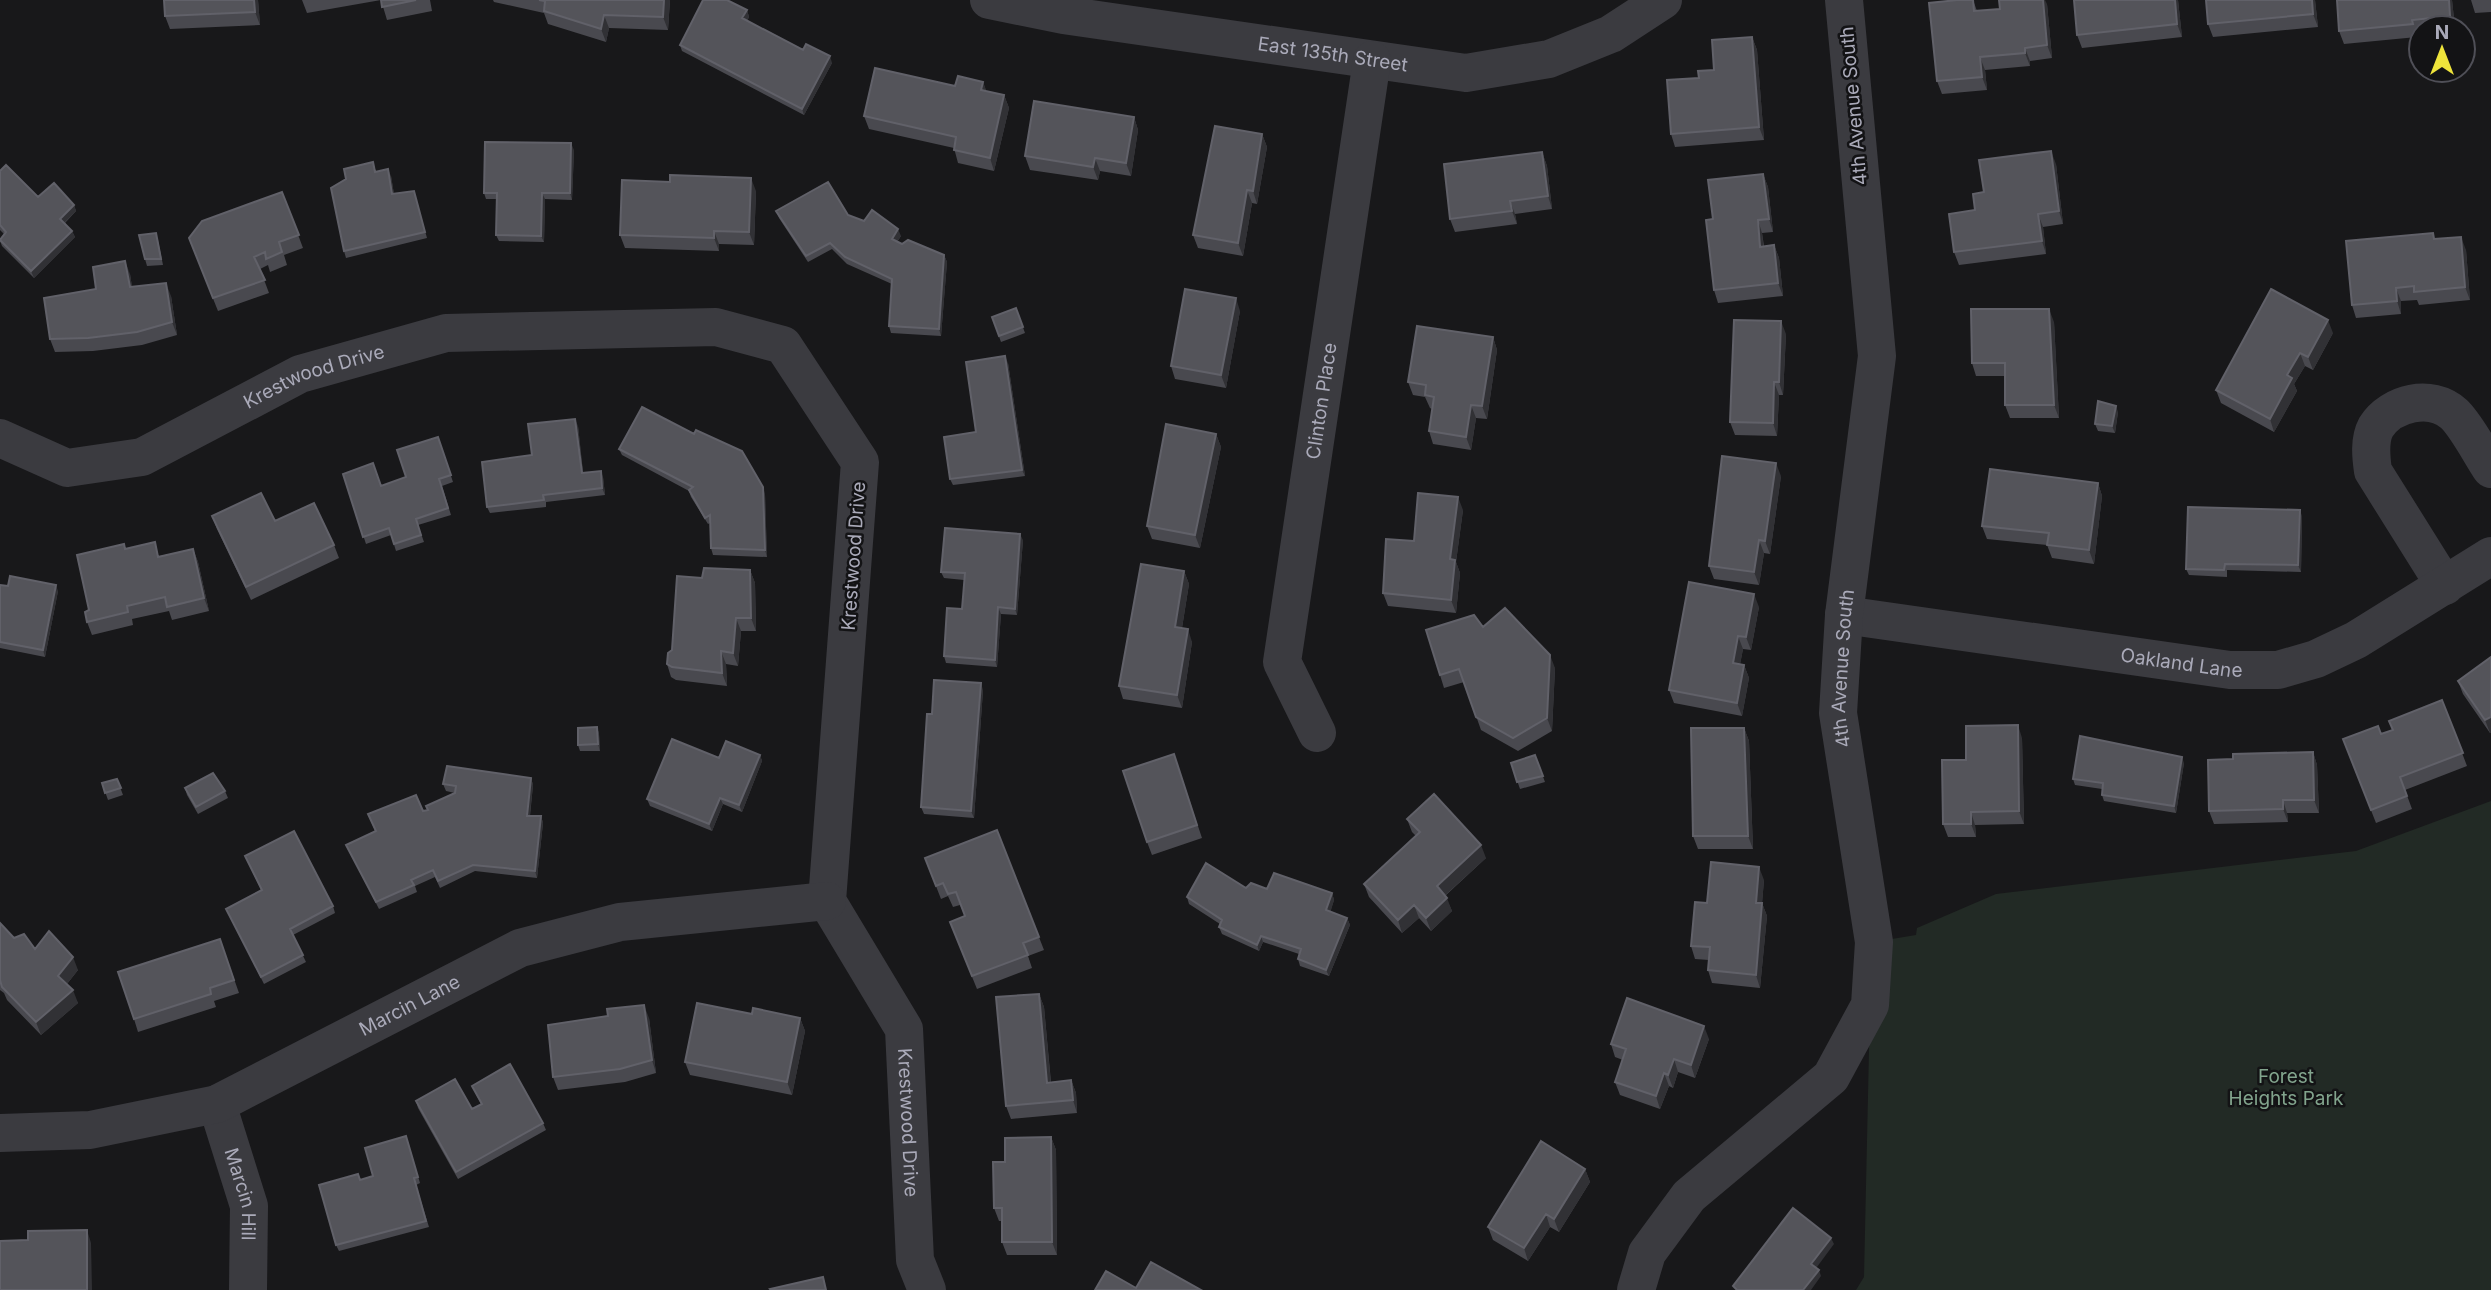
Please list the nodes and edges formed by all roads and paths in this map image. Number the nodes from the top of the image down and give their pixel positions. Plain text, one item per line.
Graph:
1 (989, 0) edge
2 (1663, 0) edge
3 (1844, 0) edge
4 (1064, 8) edge
5 (1372, 60) junction
6 (0, 438) edge
7 (2491, 469) edge
8 (2491, 556) edge
9 (2445, 586) junction
10 (1844, 615) junction
11 (1318, 733) dead end
12 (827, 901) junction
13 (217, 1104) junction
14 (0, 1133) edge
15 (248, 1290) edge
16 (927, 1290) edge
17 (1636, 1290) edge

1 - 4 street, East 135th Street
2 - 5 street, East 135th Street
3 - 10 street, 4th Avenue South
4 - 5 street, East 135th Street
5 - 11 street, Clinton Place
6 - 12 street, Krestwood Drive
7 - 9 street
8 - 9 street, Oakland Lane
9 - 10 street, Oakland Lane
10 - 17 street, 4th Avenue South
12 - 13 street, Marcin Lane
12 - 16 street, Krestwood Drive
13 - 14 street, Marcin Lane
13 - 15 street, Marcin Hill

